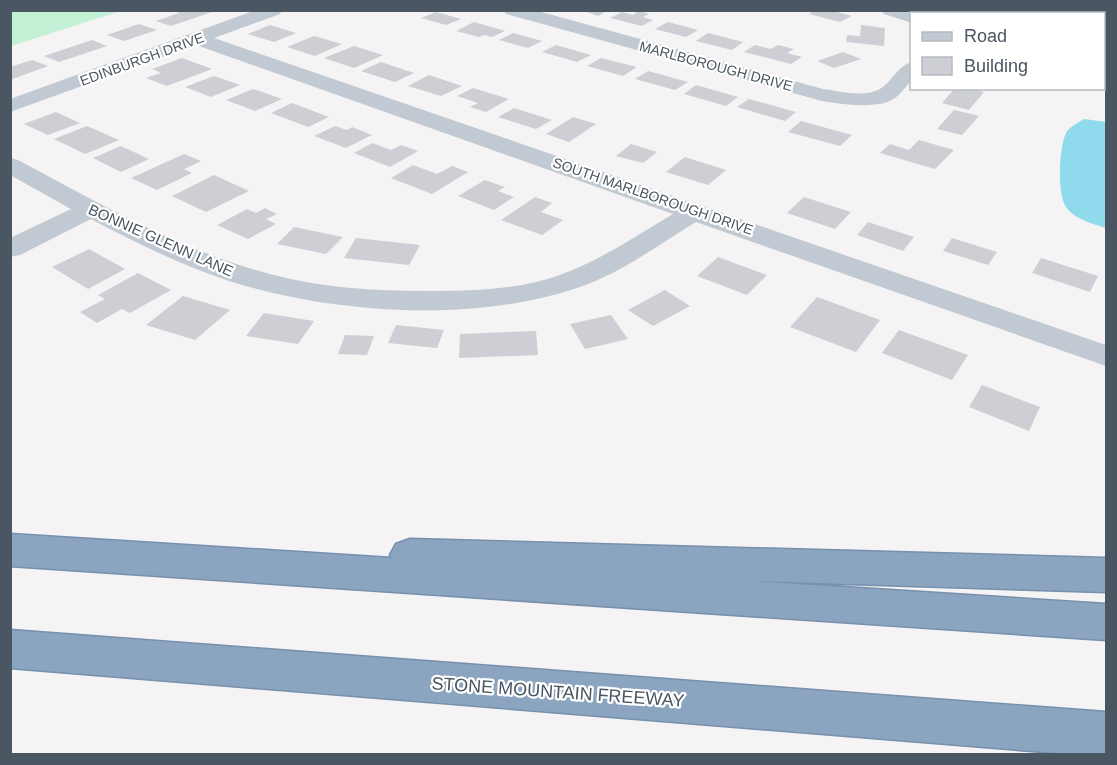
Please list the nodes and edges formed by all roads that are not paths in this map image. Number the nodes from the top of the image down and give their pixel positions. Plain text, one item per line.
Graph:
1 (274, 10) edge
2 (512, 10) edge
3 (890, 10) edge
4 (910, 17) edge
5 (198, 39) junction
6 (910, 70) edge
7 (10, 106) edge
8 (10, 165) edge
9 (89, 210) junction
10 (696, 211) junction
11 (10, 249) edge
12 (1107, 356) edge
13 (10, 543) edge
14 (10, 550) edge
15 (1107, 575) edge
16 (1107, 622) edge
17 (10, 649) edge
18 (1107, 735) edge

1 - 5 street, EDINBURGH DRIVE
2 - 6 street, MARLBOROUGH DRIVE
3 - 4 street
5 - 7 street, EDINBURGH DRIVE
5 - 10 street, SOUTH MARLBOROUGH DRIVE
8 - 9 street, BONNIE GLENN LANE
9 - 10 street, BONNIE GLENN LANE
9 - 11 street
10 - 12 street, SOUTH MARLBOROUGH DRIVE
13 - 15 highway
14 - 16 highway
17 - 18 highway, STONE MOUNTAIN FREEWAY

